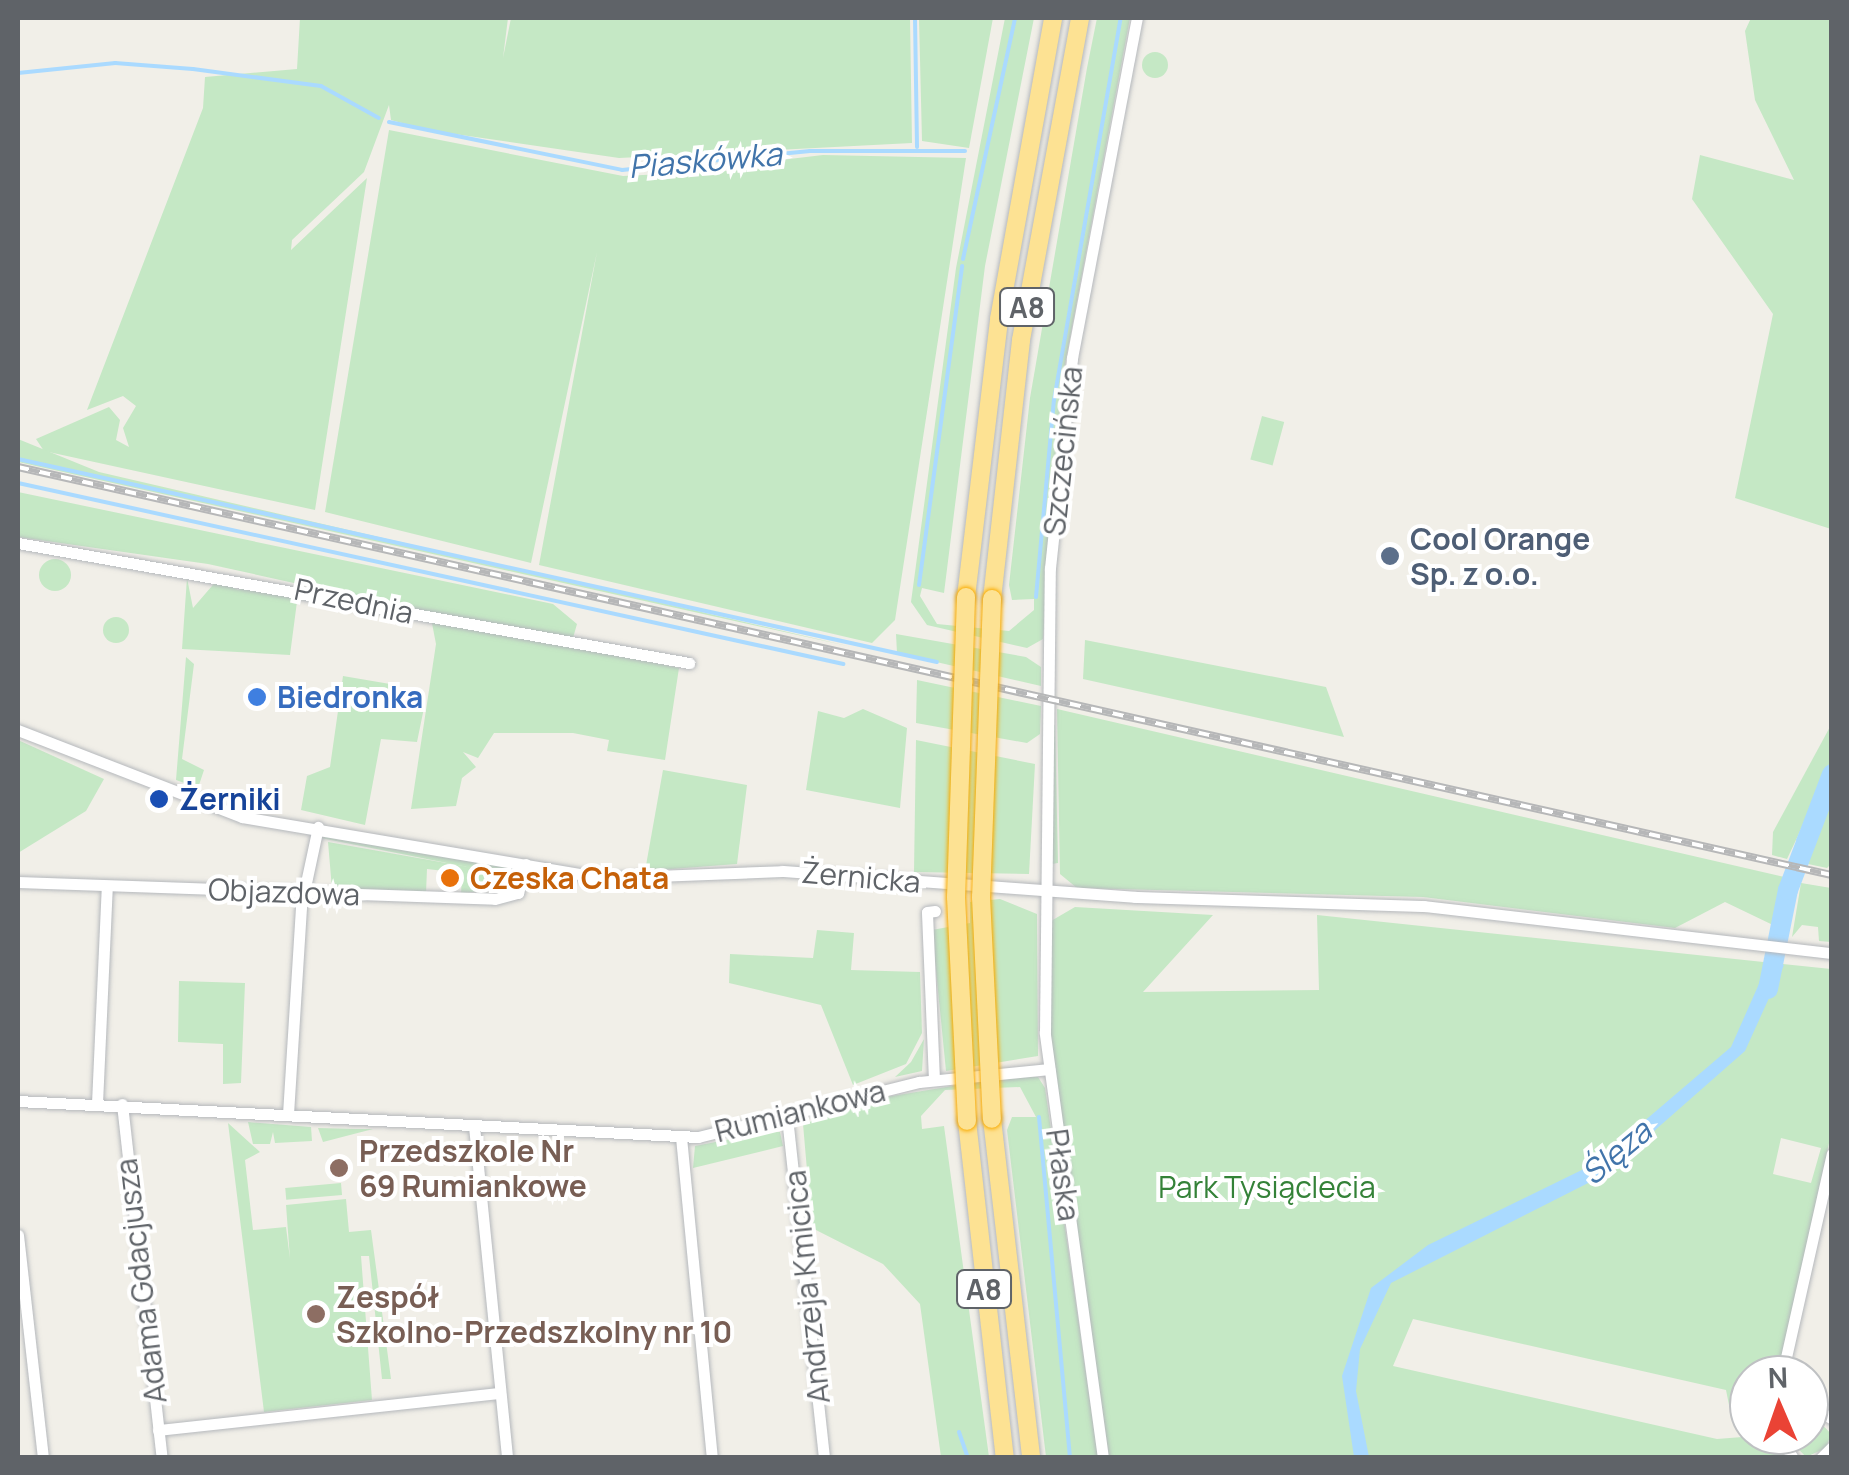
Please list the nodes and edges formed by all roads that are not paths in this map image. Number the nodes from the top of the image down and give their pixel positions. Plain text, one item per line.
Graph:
1 (1053, 18) edge
2 (1080, 18) edge
3 (1137, 18) edge
4 (18, 543) edge
5 (689, 662) dead end
6 (18, 730) edge
7 (318, 827) junction
8 (526, 864) junction
9 (18, 882) edge
10 (108, 886) junction
11 (1044, 891) junction
12 (306, 893) junction
13 (931, 911) dead end
14 (1832, 953) edge
15 (1049, 1070) junction
16 (934, 1080) junction
17 (18, 1101) edge
18 (97, 1103) junction
19 (122, 1104) junction
20 (288, 1114) junction
21 (788, 1117) junction
22 (474, 1126) junction
23 (681, 1137) junction
24 (1832, 1154) edge
25 (18, 1235) edge
26 (1787, 1355) edge
27 (500, 1393) junction
28 (158, 1430) junction
29 (1832, 1447) edge
30 (43, 1458) edge
31 (162, 1458) edge
32 (507, 1458) edge
33 (712, 1458) edge
34 (824, 1458) edge
35 (1006, 1458) edge
36 (1031, 1458) edge
37 (1103, 1458) edge
38 (1821, 1458) edge

1 - 35 highway, A8, bridge
2 - 36 highway, A8, bridge
3 - 11 street, Szczecińska
4 - 5 street, Przednia
6 - 7 street, Żernicka
7 - 8 street, Żernicka
7 - 12 street
8 - 11 street, Żernicka
8 - 12 street, Objazdowa
9 - 10 street, Objazdowa
10 - 12 street, Objazdowa
10 - 18 street
11 - 14 street, Żernicka
11 - 15 street, Płaska
12 - 20 street
13 - 16 street
15 - 16 street, Rumiankowa
15 - 37 street, Płaska
16 - 21 street, Rumiankowa
17 - 18 street, Rumiankowa
18 - 19 street, Rumiankowa
19 - 20 street, Rumiankowa
19 - 28 street, Adama Gdacjusza
20 - 22 street, Rumiankowa
21 - 23 street, Rumiankowa
21 - 34 street, Andrzeja Kmicica
22 - 23 street, Rumiankowa
22 - 27 street
23 - 33 street
24 - 26 street
25 - 30 street
27 - 28 street
27 - 32 street
28 - 31 street, Adama Gdacjusza
29 - 38 street

